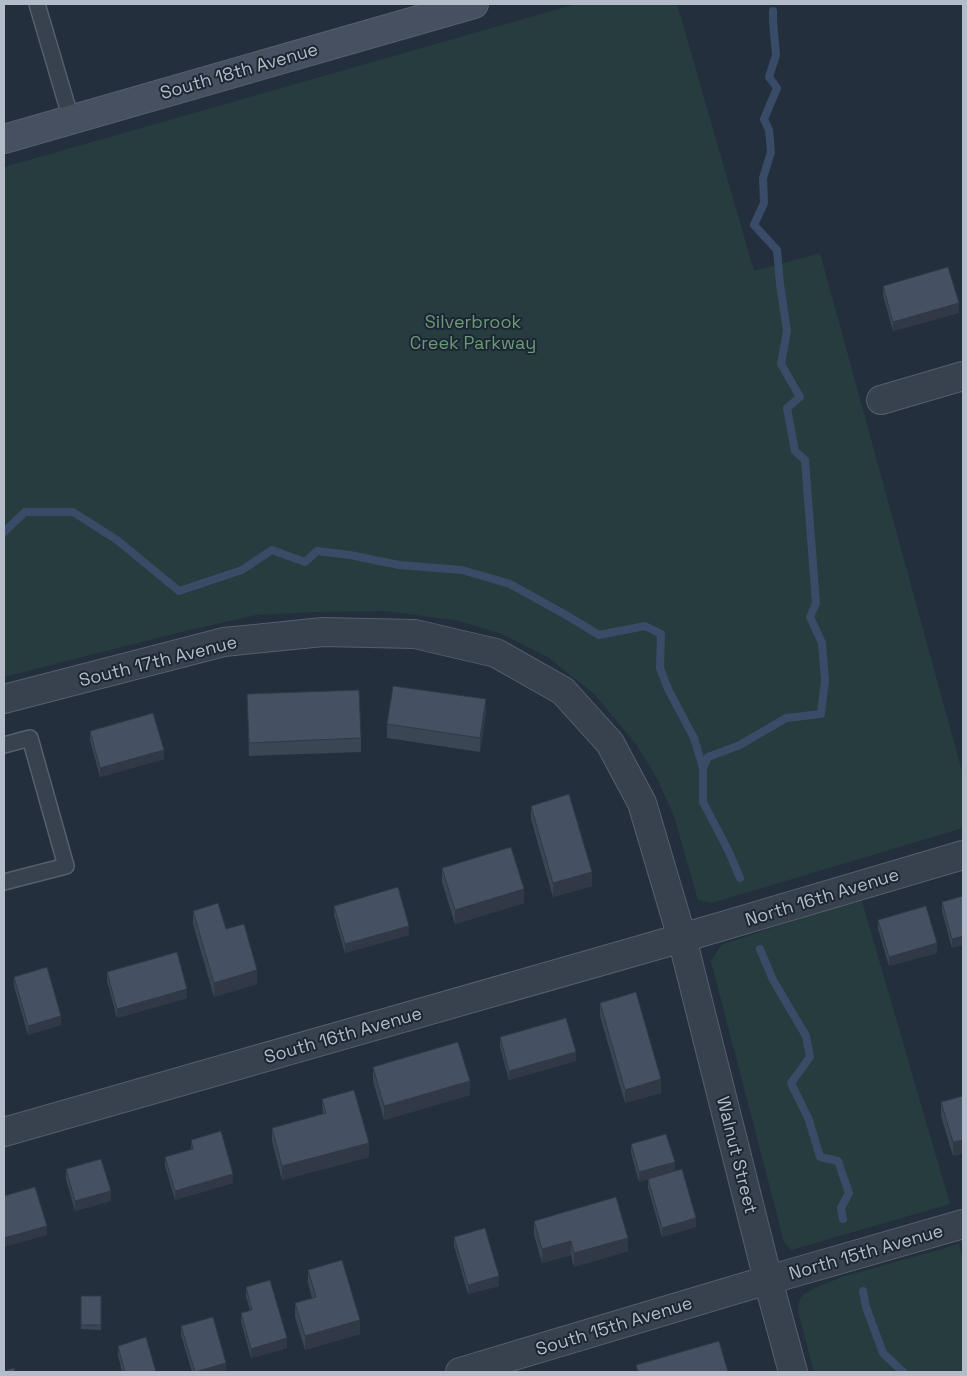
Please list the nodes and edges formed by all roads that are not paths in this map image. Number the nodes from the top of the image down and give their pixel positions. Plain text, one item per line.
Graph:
1 (36, 4) edge
2 (474, 4) edge
3 (71, 119) junction
4 (4, 139) edge
5 (963, 376) edge
6 (881, 400) dead end
7 (4, 699) edge
8 (4, 745) edge
9 (963, 855) edge
10 (4, 882) edge
11 (682, 938) junction
12 (4, 1132) edge
13 (963, 1224) edge
14 (768, 1280) junction
15 (460, 1372) edge
16 (793, 1372) edge

1 - 3 lane
2 - 3 street, South 18th Avenue
3 - 4 street, South 18th Avenue
5 - 6 street
7 - 11 street, South 17th Avenue
8 - 10 lane
9 - 11 street, North 16th Avenue
11 - 12 street, South 16th Avenue
11 - 14 street, Walnut Street
13 - 14 street, North 15th Avenue
14 - 15 street, South 15th Avenue
14 - 16 street, Walnut Street

